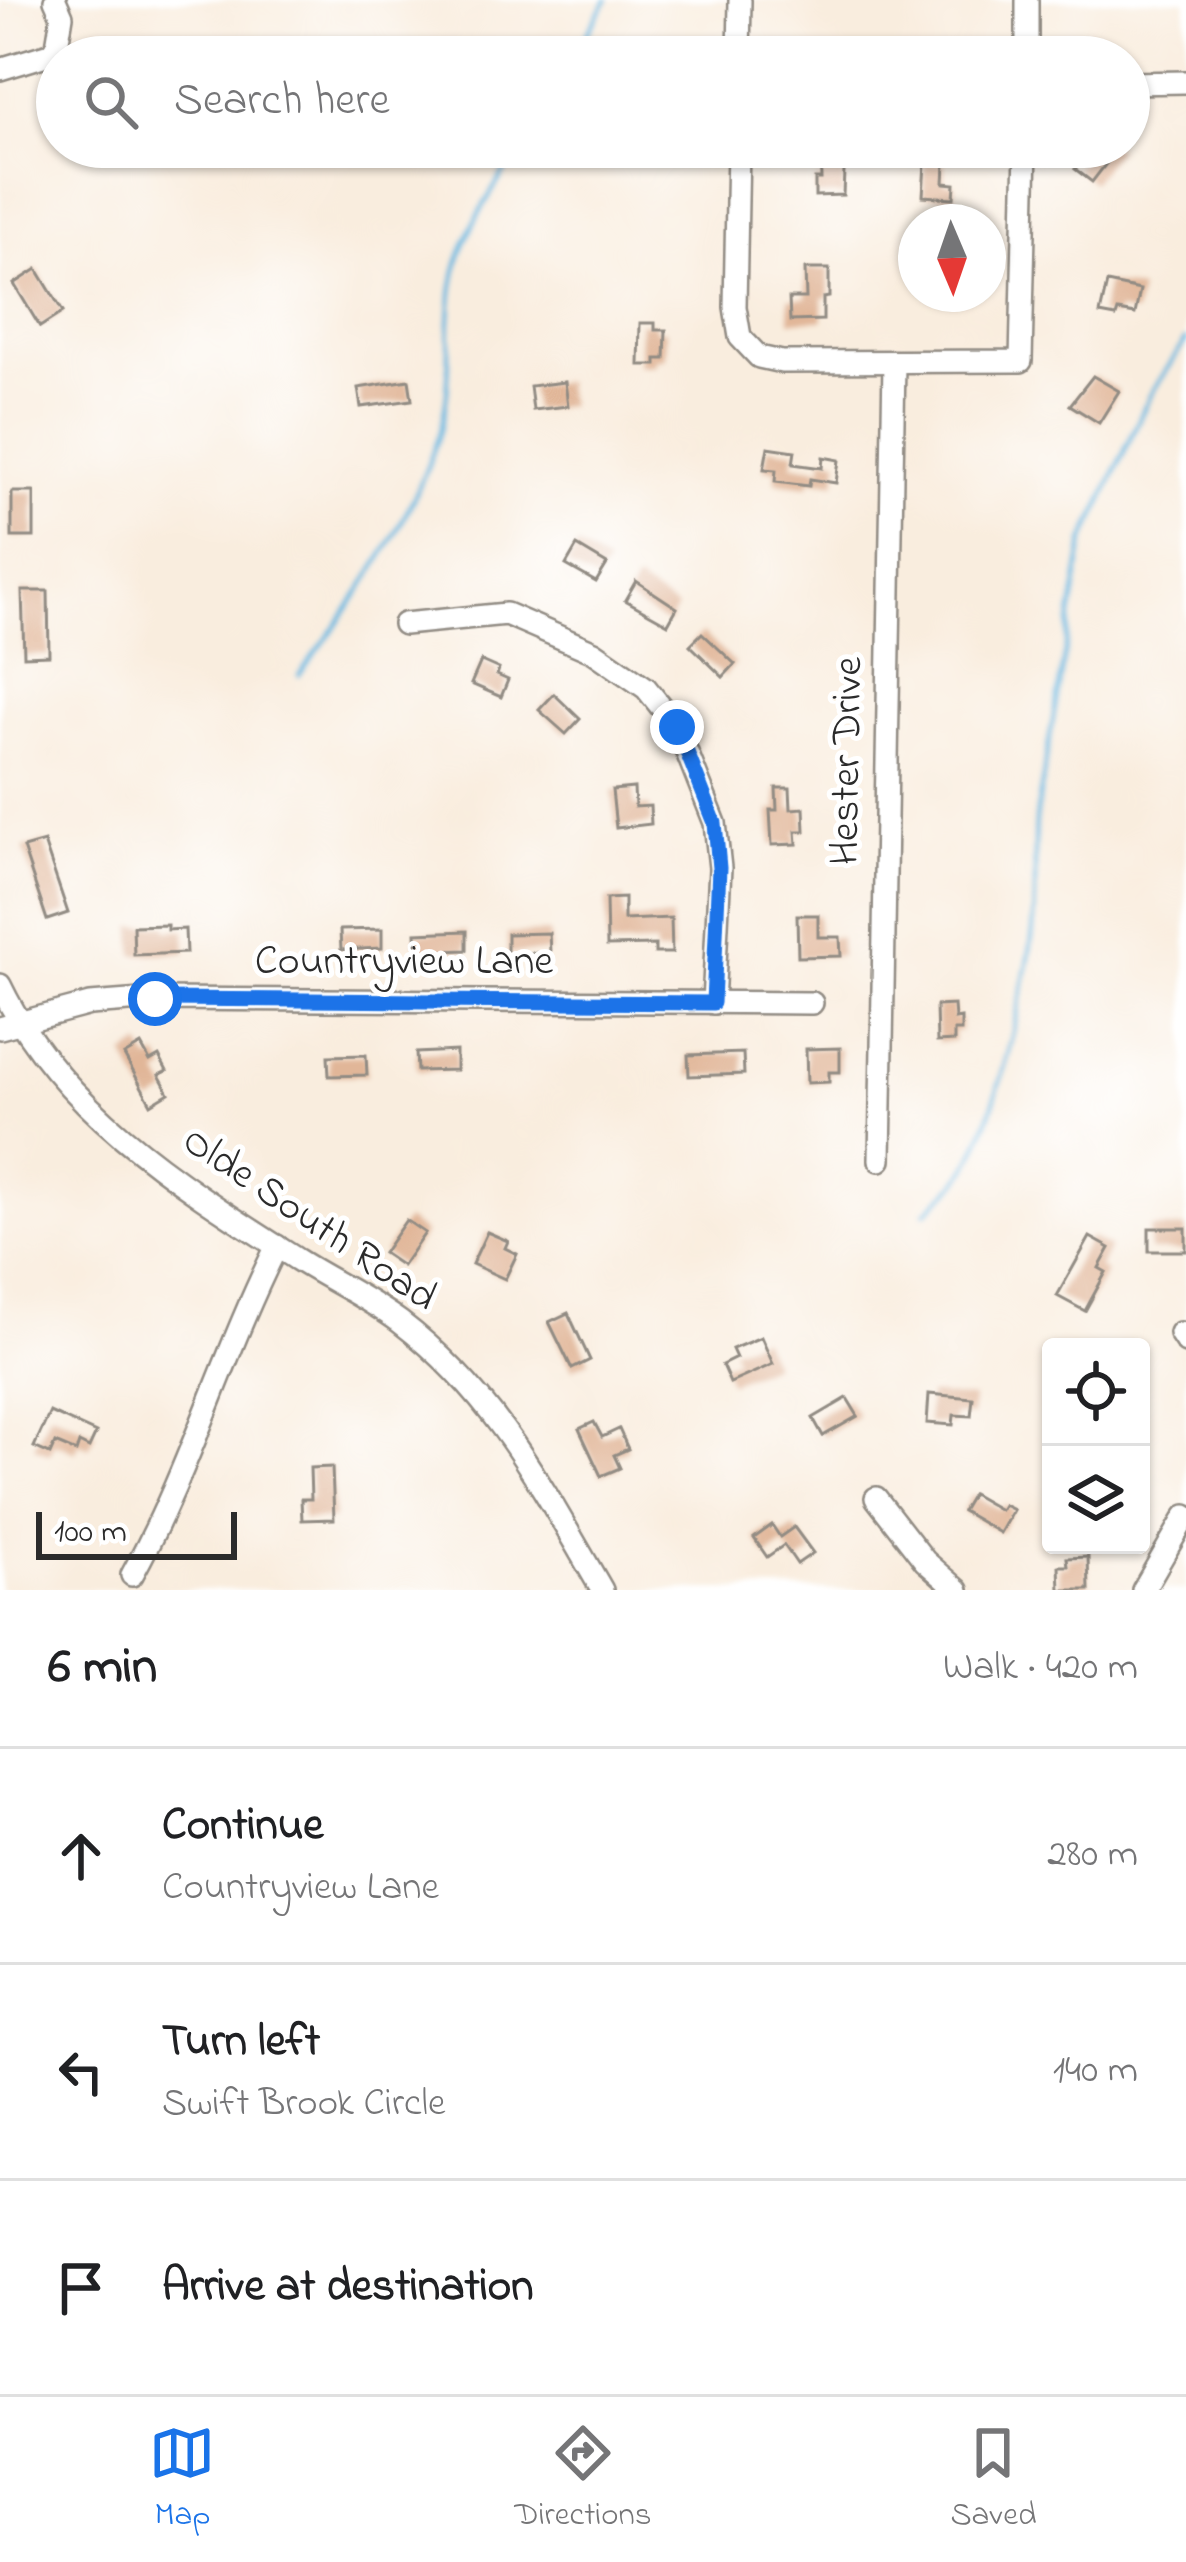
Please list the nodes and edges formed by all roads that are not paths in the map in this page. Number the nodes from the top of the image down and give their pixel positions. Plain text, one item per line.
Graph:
1 (55, 0) edge
2 (740, 0) edge
3 (1027, 0) edge
4 (59, 36) edge
5 (739, 36) edge
6 (1027, 36) edge
7 (36, 58) edge
8 (0, 69) edge
9 (1150, 82) edge
10 (1186, 82) edge
11 (738, 168) edge
12 (1026, 168) edge
13 (894, 363) junction
14 (404, 624) dead end
15 (0, 985) edge
16 (713, 1003) junction
17 (812, 1003) dead end
18 (9, 1026) edge
19 (880, 1160) dead end
20 (277, 1246) junction
21 (876, 1498) dead end
22 (1186, 1516) edge
23 (132, 1574) dead end
24 (602, 1590) edge
25 (958, 1590) edge
26 (1143, 1590) edge

1 - 4 street
2 - 5 street
3 - 6 street
7 - 8 street
9 - 10 street
11 - 13 street
12 - 13 street
13 - 19 street, Hester Drive
14 - 16 street
15 - 18 street, Olde South Road
16 - 17 street, Countryview Lane
16 - 18 street, Countryview Lane
18 - 20 street, Olde South Road
20 - 23 street
20 - 24 street, Olde South Road
21 - 25 street
22 - 26 street

